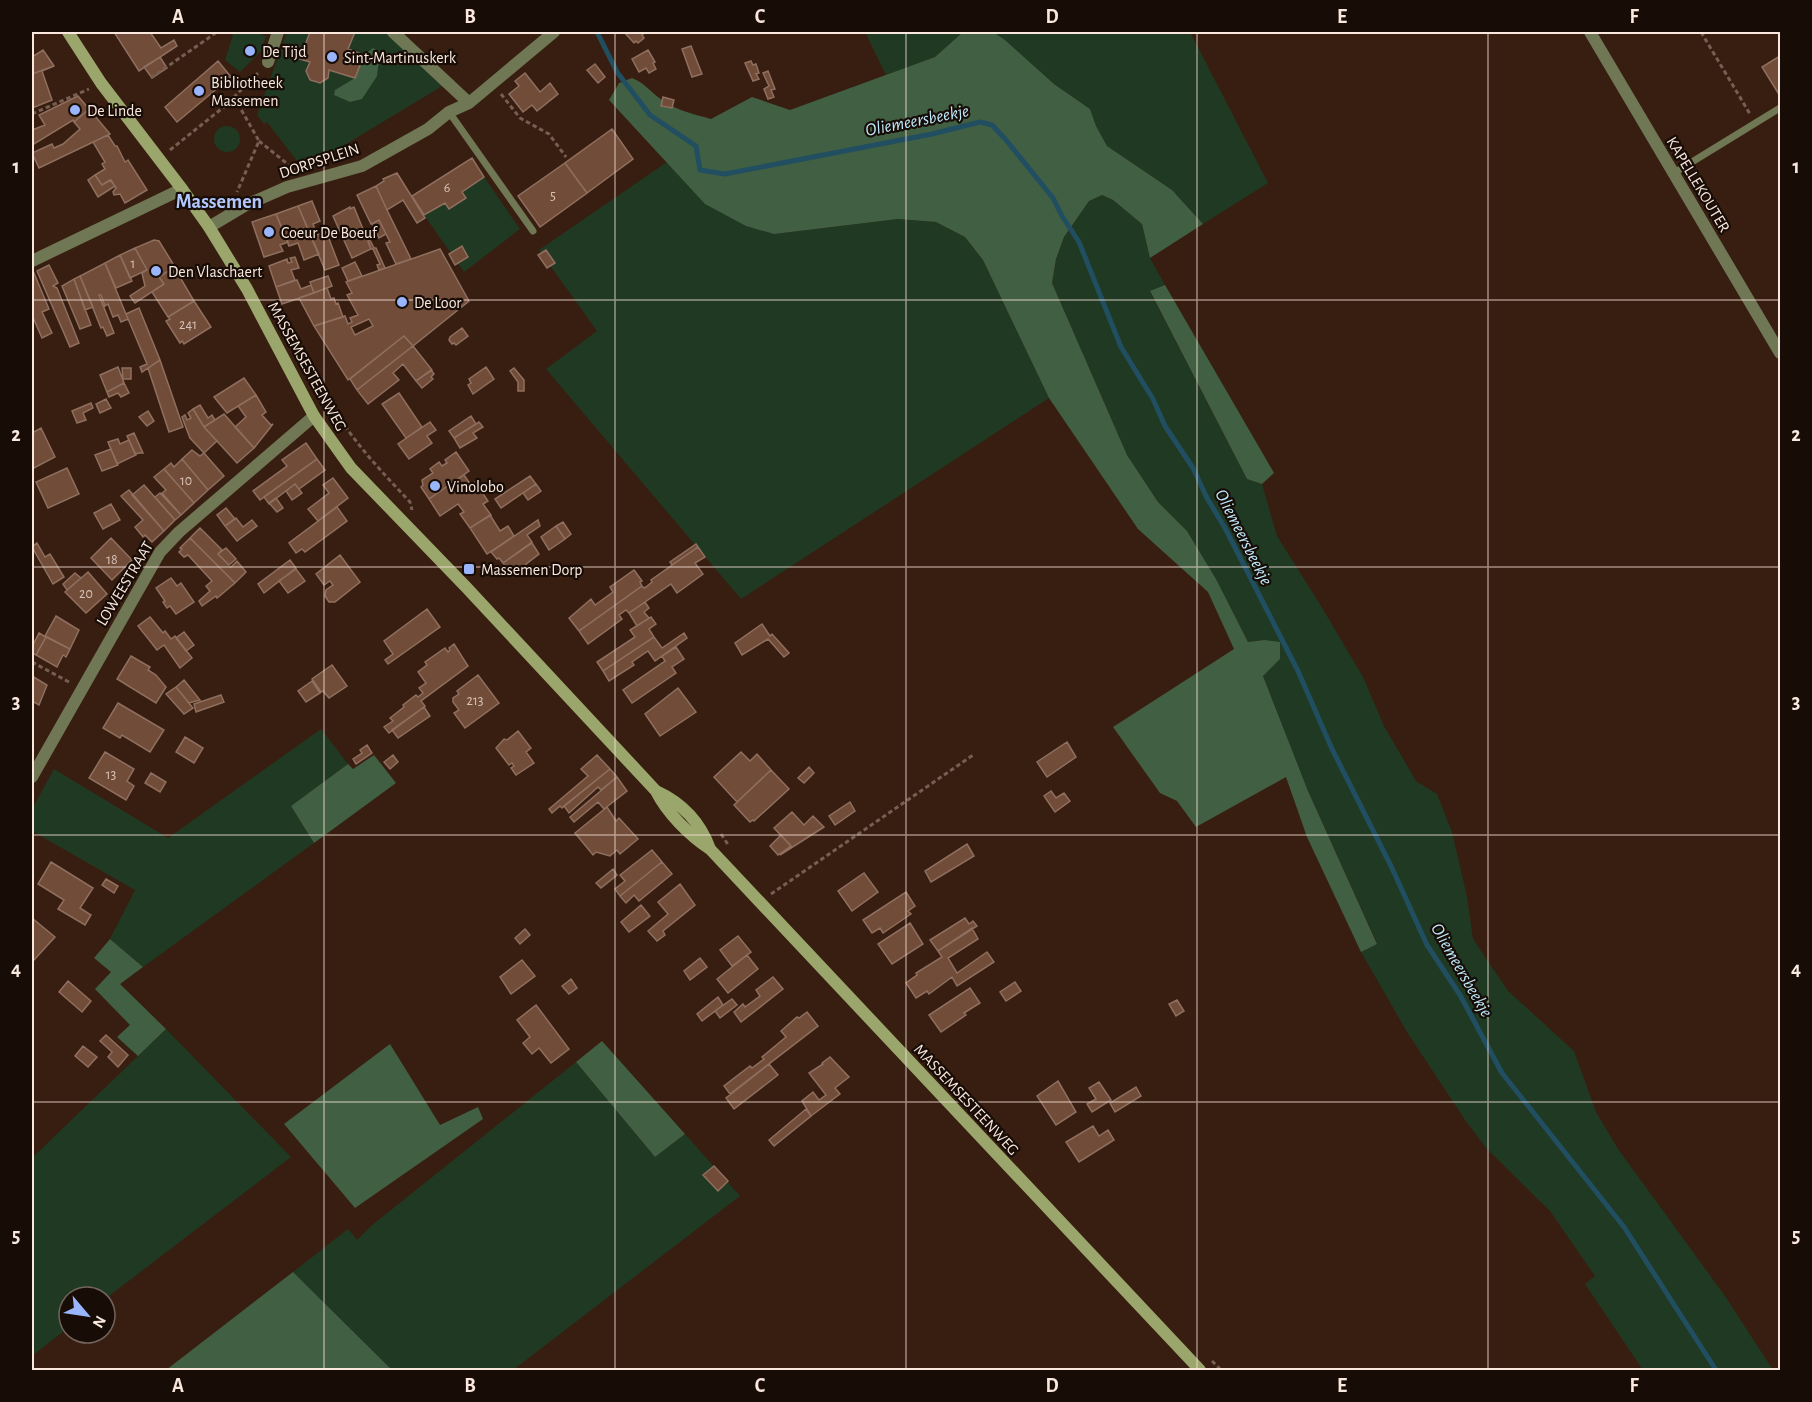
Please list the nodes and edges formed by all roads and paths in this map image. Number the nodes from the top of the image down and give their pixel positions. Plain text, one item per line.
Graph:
1 (68, 32) edge
2 (217, 32) edge
3 (278, 32) edge
4 (393, 32) edge
5 (555, 32) edge
6 (1590, 32) edge
7 (1701, 32) edge
8 (268, 62) joint
9 (151, 78) dead end
10 (101, 83) junction
11 (493, 84) junction
12 (234, 97) junction
13 (469, 103) junction
14 (1780, 108) edge
15 (449, 112) junction
16 (32, 114) edge
17 (1755, 123) junction
18 (259, 141) junction
19 (566, 157) dead end
20 (159, 159) junction
21 (1674, 172) junction
22 (309, 181) junction
23 (182, 189) junction
24 (227, 216) junction
25 (209, 227) junction
26 (532, 231) dead end
27 (32, 261) edge
28 (1780, 352) edge
29 (314, 416) junction
30 (32, 662) edge
31 (81, 689) junction
32 (973, 755) dead end
33 (32, 777) edge
34 (760, 902) junction
35 (1200, 1371) edge

1 - 10 main road, MASSEMSESTEENWEG
2 - 9 path
3 - 8 street
4 - 13 street
5 - 11 street, DORPSPLEIN
6 - 21 street, KAPELLEKOUTER
7 - 17 path
8 - 12 path
10 - 16 path
10 - 20 main road, MASSEMSESTEENWEG
11 - 13 street, DORPSPLEIN
11 - 19 path
12 - 18 path
12 - 20 path
13 - 15 street, DORPSPLEIN
14 - 17 lane
15 - 22 street, DORPSPLEIN
15 - 26 lane
17 - 21 lane
18 - 22 path
18 - 24 path
20 - 23 main road, MASSEMSESTEENWEG
21 - 28 street, KAPELLEKOUTER
22 - 24 street, DORPSPLEIN
23 - 25 main road, MASSEMSESTEENWEG
23 - 27 street
24 - 25 street, DORPSPLEIN
25 - 29 main road, MASSEMSESTEENWEG
29 - 31 street, LOWEESTRAAT
29 - 34 main road, MASSEMSESTEENWEG
30 - 31 path
31 - 33 street, LOWEESTRAAT
32 - 34 path
34 - 35 main road, MASSEMSESTEENWEG

